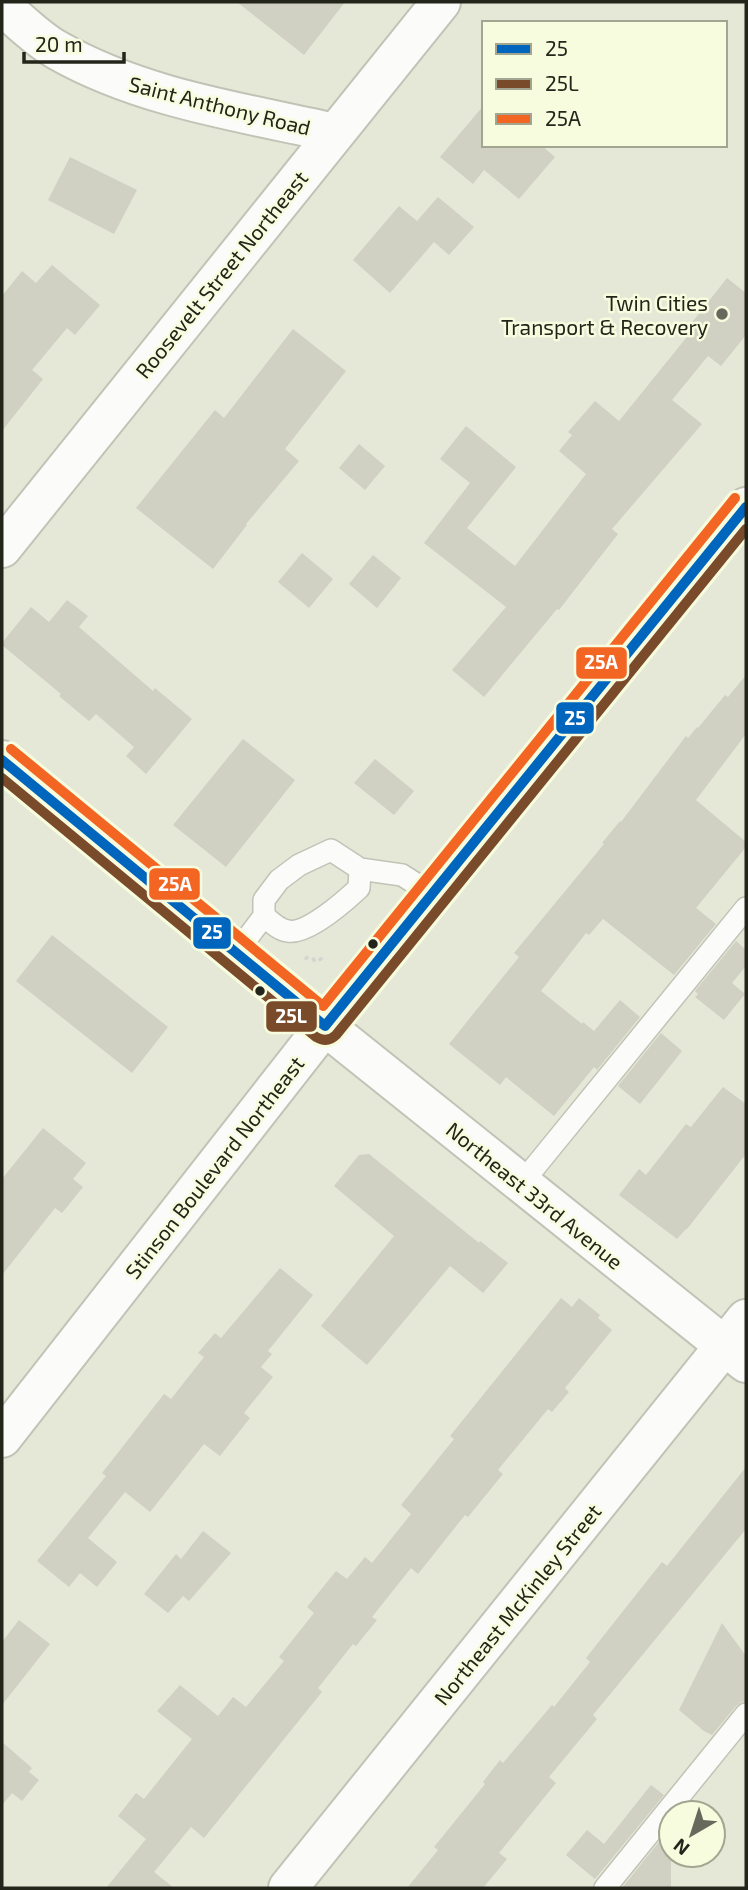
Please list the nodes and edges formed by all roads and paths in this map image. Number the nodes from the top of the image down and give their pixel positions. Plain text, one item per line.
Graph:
1 (441, 2) edge
2 (2, 6) edge
3 (335, 133) junction
4 (746, 507) edge
5 (2, 548) edge
6 (2, 760) edge
7 (360, 869) junction
8 (432, 894) junction
9 (746, 908) edge
10 (264, 916) junction
11 (236, 953) junction
12 (325, 1026) junction
13 (521, 1184) junction
14 (739, 1342) edge
15 (2, 1438) edge
16 (746, 1714) edge
17 (288, 1888) edge
18 (606, 1888) edge

1 - 3 street, Roosevelt Street Northeast
2 - 3 street, Saint Anthony Road
3 - 5 street, Roosevelt Street Northeast
4 - 8 street, Stinson Boulevard Northeast
6 - 11 street, Northeast 33rd Avenue
7 - 8 lane
7 - 10 lane
7 - 10 lane
8 - 12 street, Stinson Boulevard Northeast
9 - 13 lane
10 - 11 lane
11 - 12 street, Northeast 33rd Avenue
12 - 13 street, Northeast 33rd Avenue
12 - 15 street, Stinson Boulevard Northeast
13 - 14 street, Northeast 33rd Avenue
14 - 17 street, Northeast McKinley Street
16 - 18 lane

